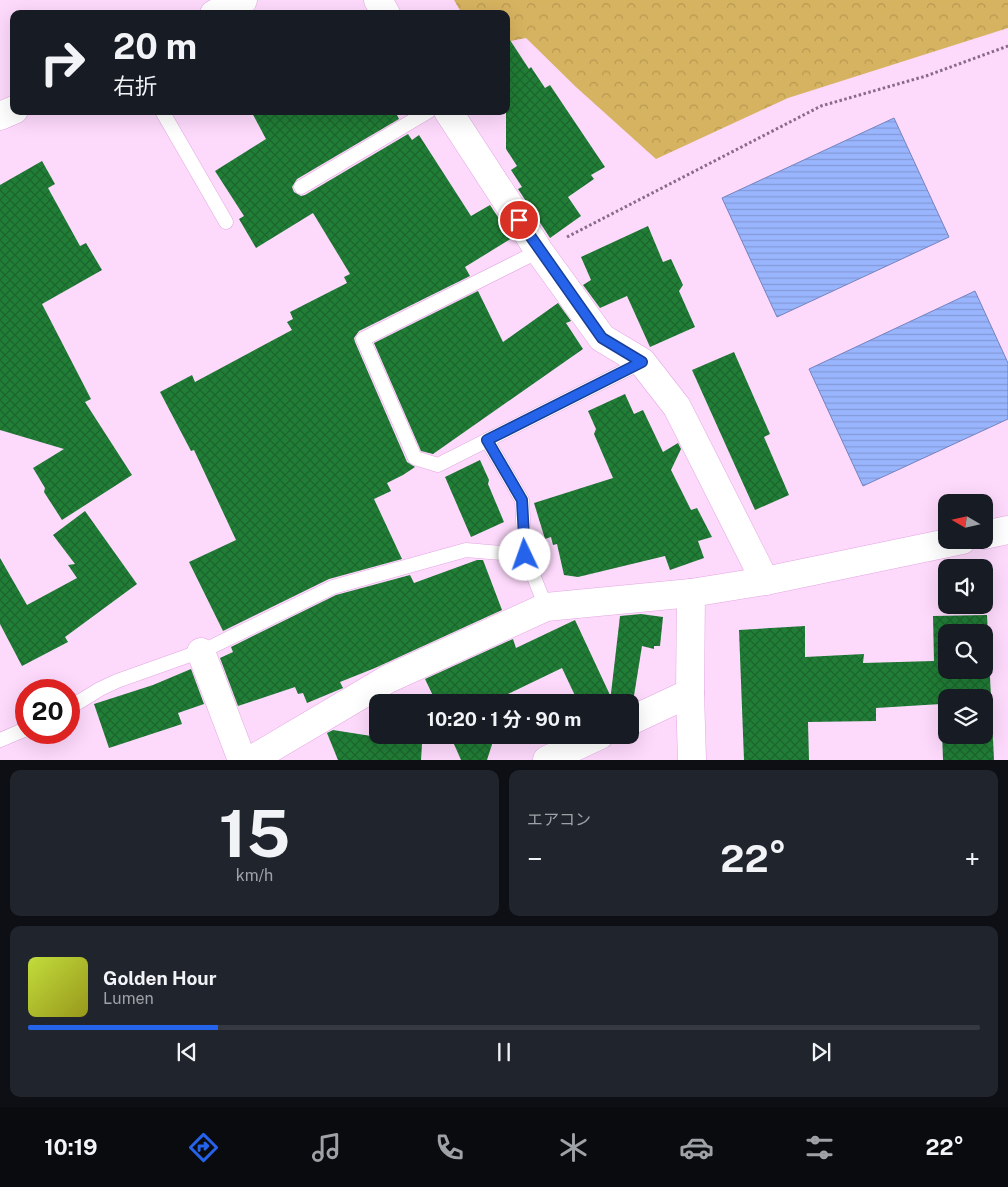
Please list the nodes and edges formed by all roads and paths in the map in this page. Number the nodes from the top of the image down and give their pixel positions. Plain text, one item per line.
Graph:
1 (243, 0) edge
2 (222, 10) edge
3 (1008, 46) edge
4 (164, 115) edge
5 (422, 115) edge
6 (451, 115) edge
7 (301, 187) dead end
8 (226, 222) dead end
9 (539, 251) junction
10 (642, 362) junction
11 (487, 440) junction
12 (1008, 530) edge
13 (993, 533) edge
14 (938, 545) edge
15 (525, 555) junction
16 (765, 582) junction
17 (691, 593) junction
18 (546, 608) junction
19 (201, 652) junction
20 (690, 693) junction
21 (80, 701) edge
22 (639, 717) edge
23 (15, 734) edge
24 (0, 740) edge
25 (581, 744) edge
26 (242, 760) edge
27 (251, 760) edge
28 (547, 760) edge
29 (692, 760) edge

1 - 2 street
3 - 9 path
4 - 8 lane
5 - 7 lane
6 - 9 street
9 - 10 street
9 - 11 lane
10 - 11 lane
10 - 16 street
11 - 15 lane
12 - 13 street
14 - 16 street
15 - 18 lane
15 - 19 lane
16 - 17 street
17 - 18 street
17 - 20 street
18 - 27 street
19 - 21 lane
19 - 26 street
20 - 22 street
20 - 29 street
23 - 24 lane
25 - 28 street

